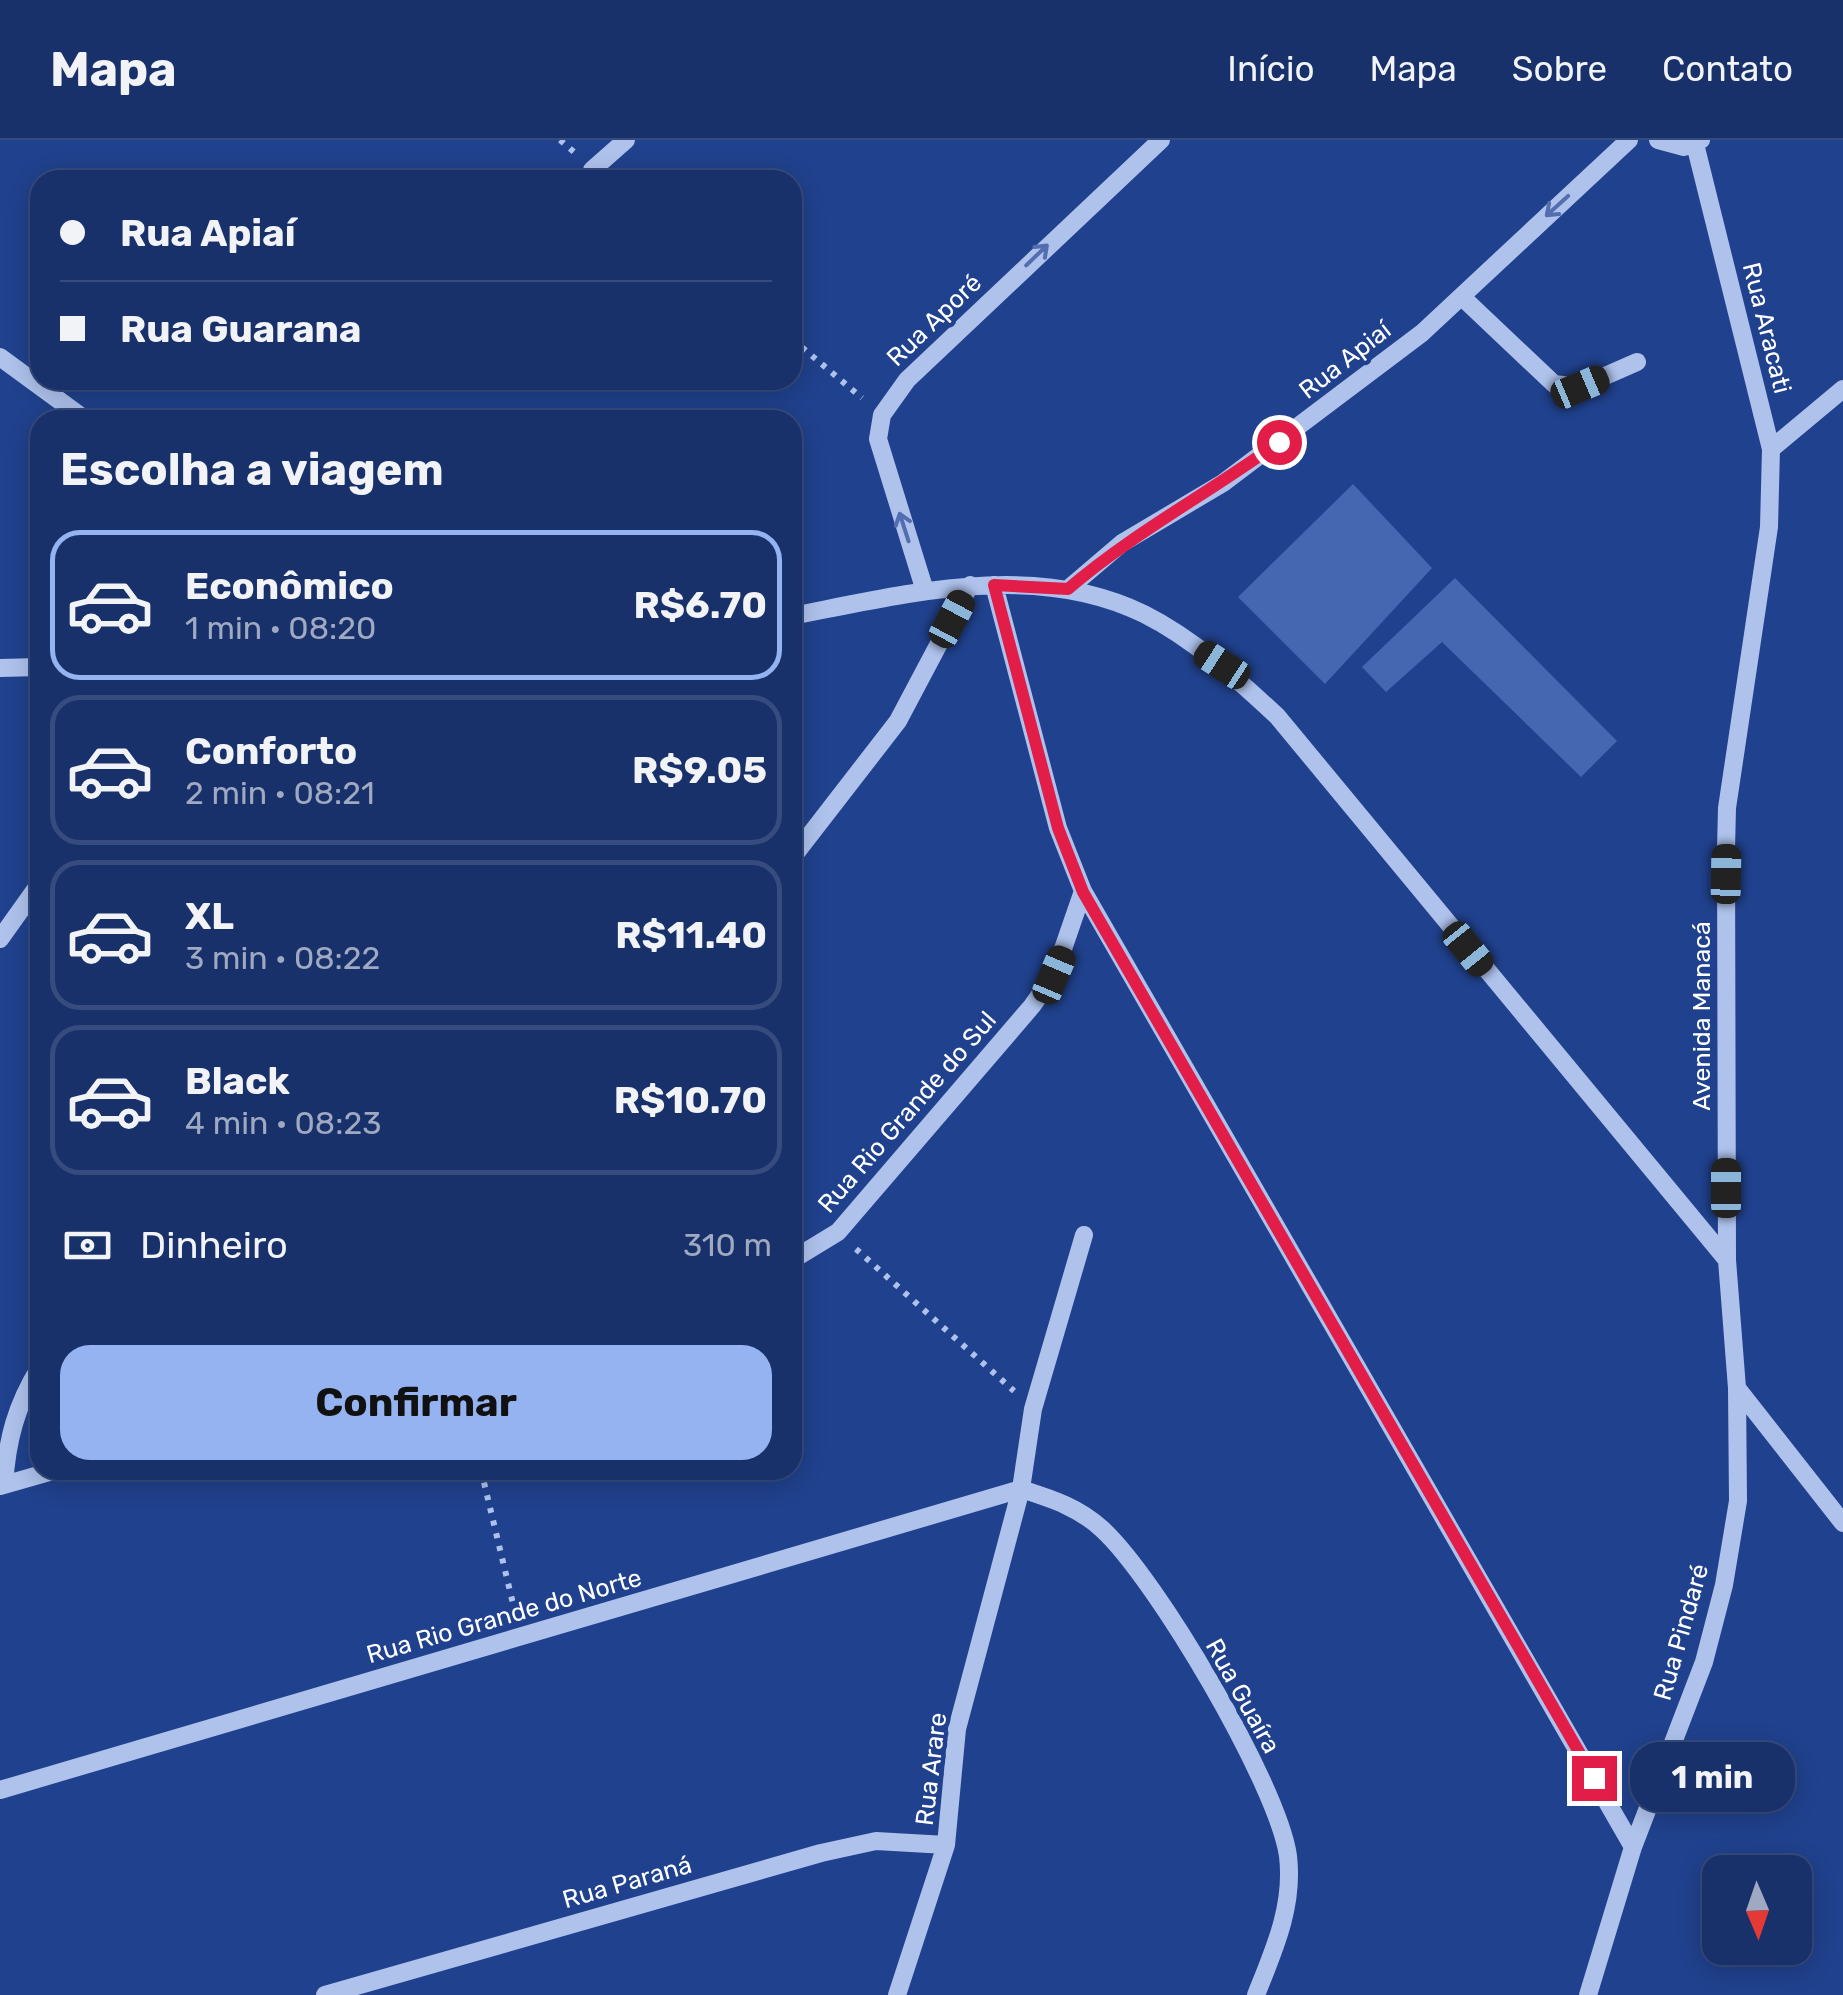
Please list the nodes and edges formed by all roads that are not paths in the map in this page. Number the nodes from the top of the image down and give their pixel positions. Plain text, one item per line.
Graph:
1 (626, 140) edge
2 (1161, 140) edge
3 (1629, 140) edge
4 (1658, 140) edge
5 (1698, 142) edge
6 (592, 170) dead end
7 (1462, 297) junction
8 (0, 357) edge
9 (1637, 362) dead end
10 (30, 379) edge
11 (1843, 389) edge
12 (45, 390) edge
13 (72, 410) edge
14 (1771, 449) junction
15 (1769, 527) joint
16 (994, 585) junction
17 (970, 586) junction
18 (1068, 589) junction
19 (925, 590) junction
20 (802, 614) edge
21 (30, 667) edge
22 (0, 668) edge
23 (802, 845) edge
24 (1083, 892) junction
25 (30, 897) edge
26 (0, 939) edge
27 (1084, 1235) dead end
28 (802, 1254) edge
29 (1727, 1260) junction
30 (30, 1385) edge
31 (1737, 1388) junction
32 (30, 1478) edge
33 (2, 1486) edge
34 (1022, 1489) junction
35 (1843, 1524) edge
36 (0, 1790) edge
37 (946, 1845) junction
38 (1633, 1847) junction
39 (325, 1995) edge
40 (897, 1995) edge
41 (1256, 1995) edge
42 (1588, 1995) edge

1 - 6 street
19 -> 2 street, Rua Aporé
3 -> 7 street, Rua Apiaí
4 - 5 street
5 - 14 street, Rua Aracati
7 - 9 street
7 - 18 street, Rua Apiaí
8 - 10 street
11 - 14 street
12 - 13 street
14 - 15 street, Rua Aracati
15 - 29 street, Avenida Manacá
16 - 17 street
16 - 18 street
16 - 24 street
17 - 19 street
17 - 23 street
18 - 29 street
19 - 20 street
21 - 22 street
24 - 28 street, Rua Rio Grande do Sul
24 - 38 street
25 - 26 street
27 - 34 street, Rua Arare
29 - 31 street, Avenida Manacá
30 - 33 street
31 - 35 street
31 - 38 street, Rua Pindaré
32 - 33 street
34 - 36 street, Rua Rio Grande do Norte
34 - 37 street, Rua Arare
34 - 41 street, Rua Guaíra
37 - 39 street, Rua Paraná
37 - 40 street, Rua Arare
38 - 42 street, Rua Pindaré

